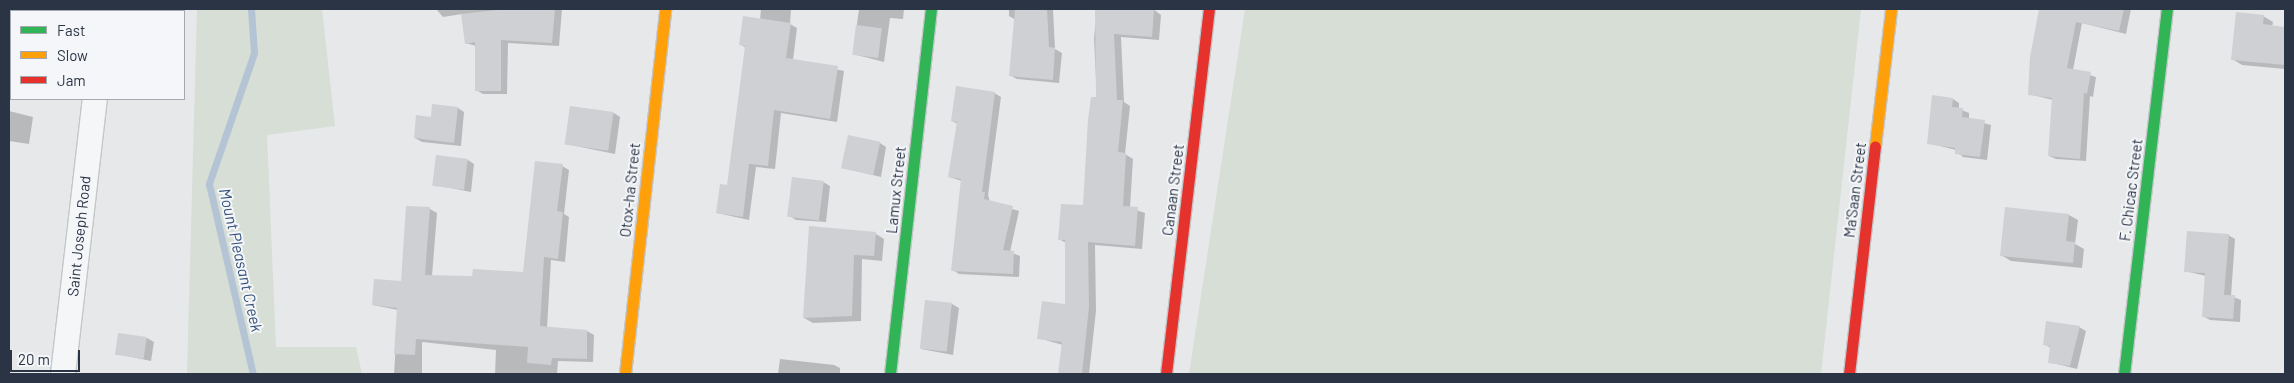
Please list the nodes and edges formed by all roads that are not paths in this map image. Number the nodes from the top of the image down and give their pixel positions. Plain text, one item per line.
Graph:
1 (665, 9) edge
2 (931, 9) edge
3 (1209, 9) edge
4 (1891, 9) edge
5 (2167, 9) edge
6 (95, 100) edge
7 (64, 374) edge
8 (625, 374) edge
9 (890, 374) edge
10 (1166, 374) edge
11 (1849, 374) edge
12 (2124, 374) edge

1 - 8 street, Otox-ha Street
2 - 9 street, Lamux Street
3 - 10 street, Canaan Street
4 - 11 street, Ma'Saan Street
5 - 12 street, F. Chicac Street
6 - 7 street, Saint Joseph Road

